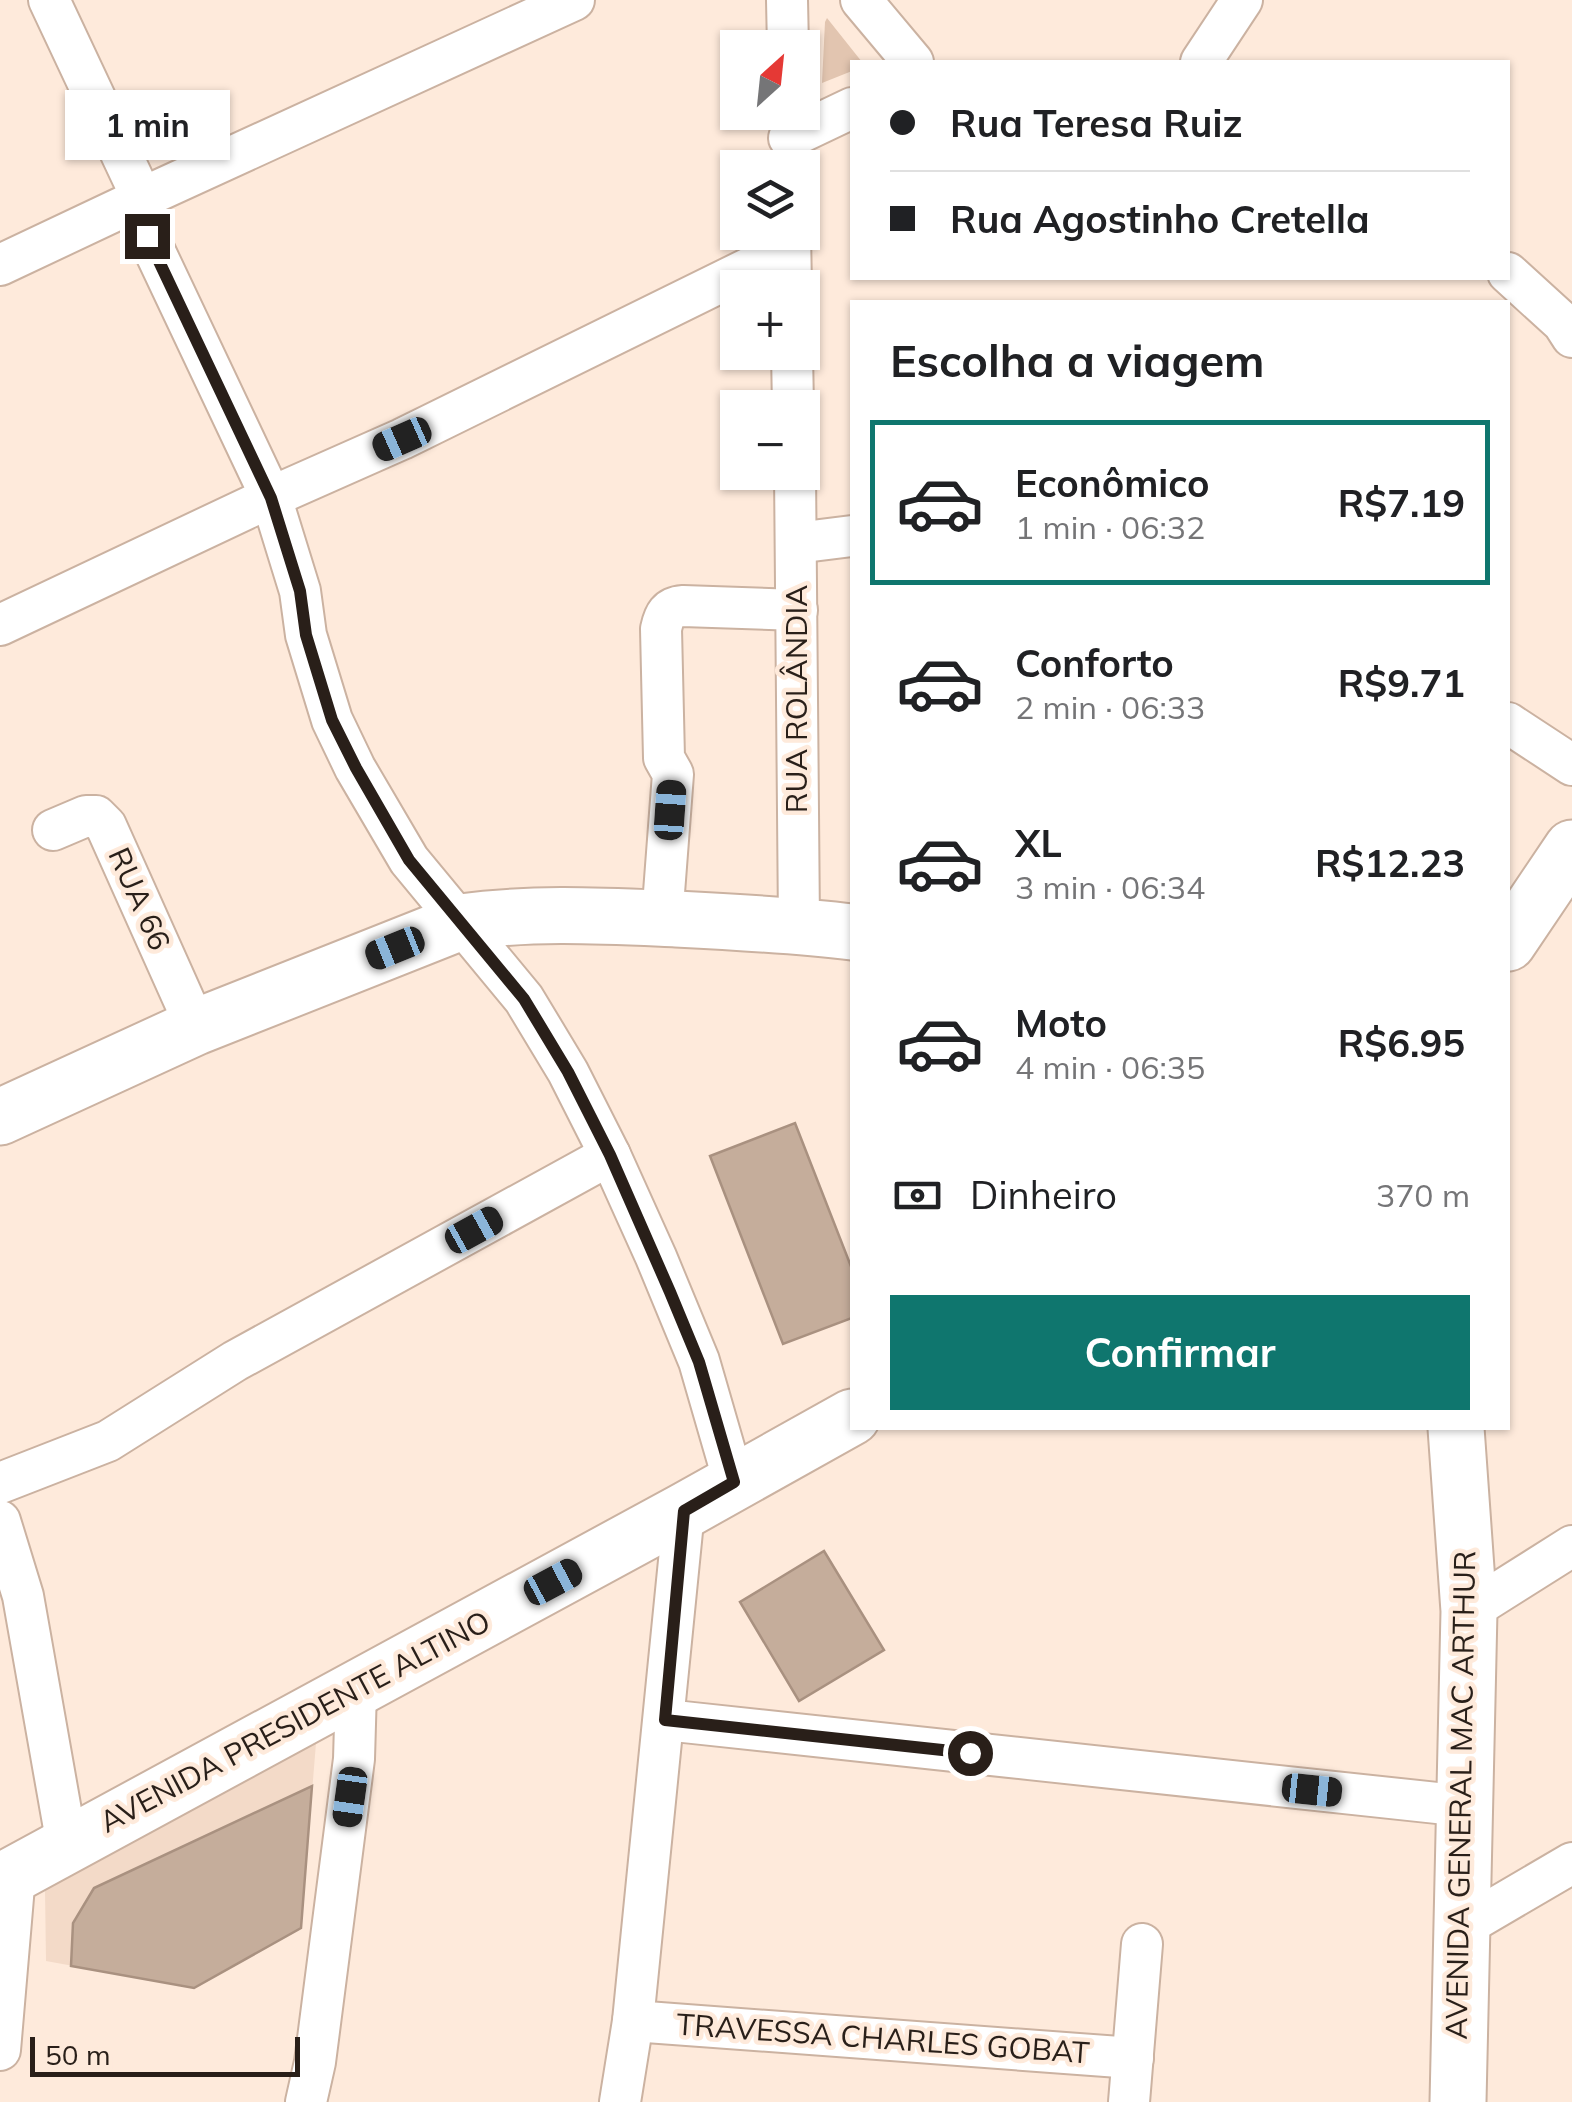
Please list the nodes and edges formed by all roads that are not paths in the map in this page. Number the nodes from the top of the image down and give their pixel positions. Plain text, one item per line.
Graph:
1 (50, 0) edge
2 (574, 0) edge
3 (787, 0) edge
4 (861, 0) edge
5 (1242, 0) edge
6 (788, 30) edge
7 (911, 60) edge
8 (1202, 60) edge
9 (850, 109) edge
10 (789, 139) edge
11 (137, 200) junction
12 (790, 256) edge
13 (0, 265) edge
14 (1510, 275) edge
15 (1572, 337) edge
16 (795, 490) edge
17 (271, 498) junction
18 (850, 536) edge
19 (796, 543) junction
20 (797, 610) junction
21 (0, 625) edge
22 (1510, 723) edge
23 (1572, 765) edge
24 (53, 830) dead end
25 (1572, 848) edge
26 (662, 918) junction
27 (461, 922) junction
28 (798, 925) junction
29 (850, 932) edge
30 (1510, 940) edge
31 (196, 1026) junction
32 (0, 1116) edge
33 (610, 1155) junction
34 (850, 1418) edge
35 (1456, 1430) edge
36 (0, 1482) edge
37 (734, 1482) junction
38 (684, 1511) junction
39 (0, 1520) edge
40 (1572, 1546) edge
41 (1469, 1611) junction
42 (356, 1689) junction
43 (665, 1720) junction
44 (1465, 1806) junction
45 (68, 1845) junction
46 (1572, 1863) edge
47 (7, 1878) edge
48 (1461, 1928) junction
49 (1142, 1944) dead end
50 (633, 2021) junction
51 (0, 2050) edge
52 (1133, 2058) junction
53 (306, 2102) edge
54 (620, 2102) edge
55 (1129, 2102) edge
56 (1458, 2102) edge

1 - 11 street
2 - 11 street
3 - 6 street
4 - 7 street
5 - 8 street
9 - 10 street
11 - 13 street
11 - 17 street
12 - 17 street
14 - 15 street
16 - 19 street, RUA ROLÂNDIA
17 - 21 street
17 - 27 street
18 - 19 street
19 - 20 street, RUA ROLÂNDIA
20 - 26 street
20 - 28 street, RUA ROLÂNDIA
22 - 23 street
24 - 31 street, RUA 66
25 - 30 street
26 - 27 street
26 - 28 street
27 - 31 street
27 - 33 street
28 - 29 street
31 - 32 street
33 - 36 street
33 - 37 street
34 - 37 street, AVENIDA PRESIDENTE ALTINO
35 - 41 street, AVENIDA GENERAL MAC ARTHUR
37 - 38 street, AVENIDA PRESIDENTE ALTINO
38 - 42 street, AVENIDA PRESIDENTE ALTINO
38 - 43 street
39 - 45 street
40 - 41 street
41 - 44 street, AVENIDA GENERAL MAC ARTHUR
42 - 45 street, AVENIDA PRESIDENTE ALTINO
42 - 53 street
43 - 44 street
43 - 50 street
44 - 48 street, AVENIDA GENERAL MAC ARTHUR
45 - 47 street, AVENIDA PRESIDENTE ALTINO
46 - 48 street
47 - 51 street
48 - 56 street, AVENIDA GENERAL MAC ARTHUR
49 - 52 street, TRAVESSA CHARLES GOBAT
50 - 52 street, TRAVESSA CHARLES GOBAT
50 - 54 street
52 - 55 street, TRAVESSA CHARLES GOBAT

